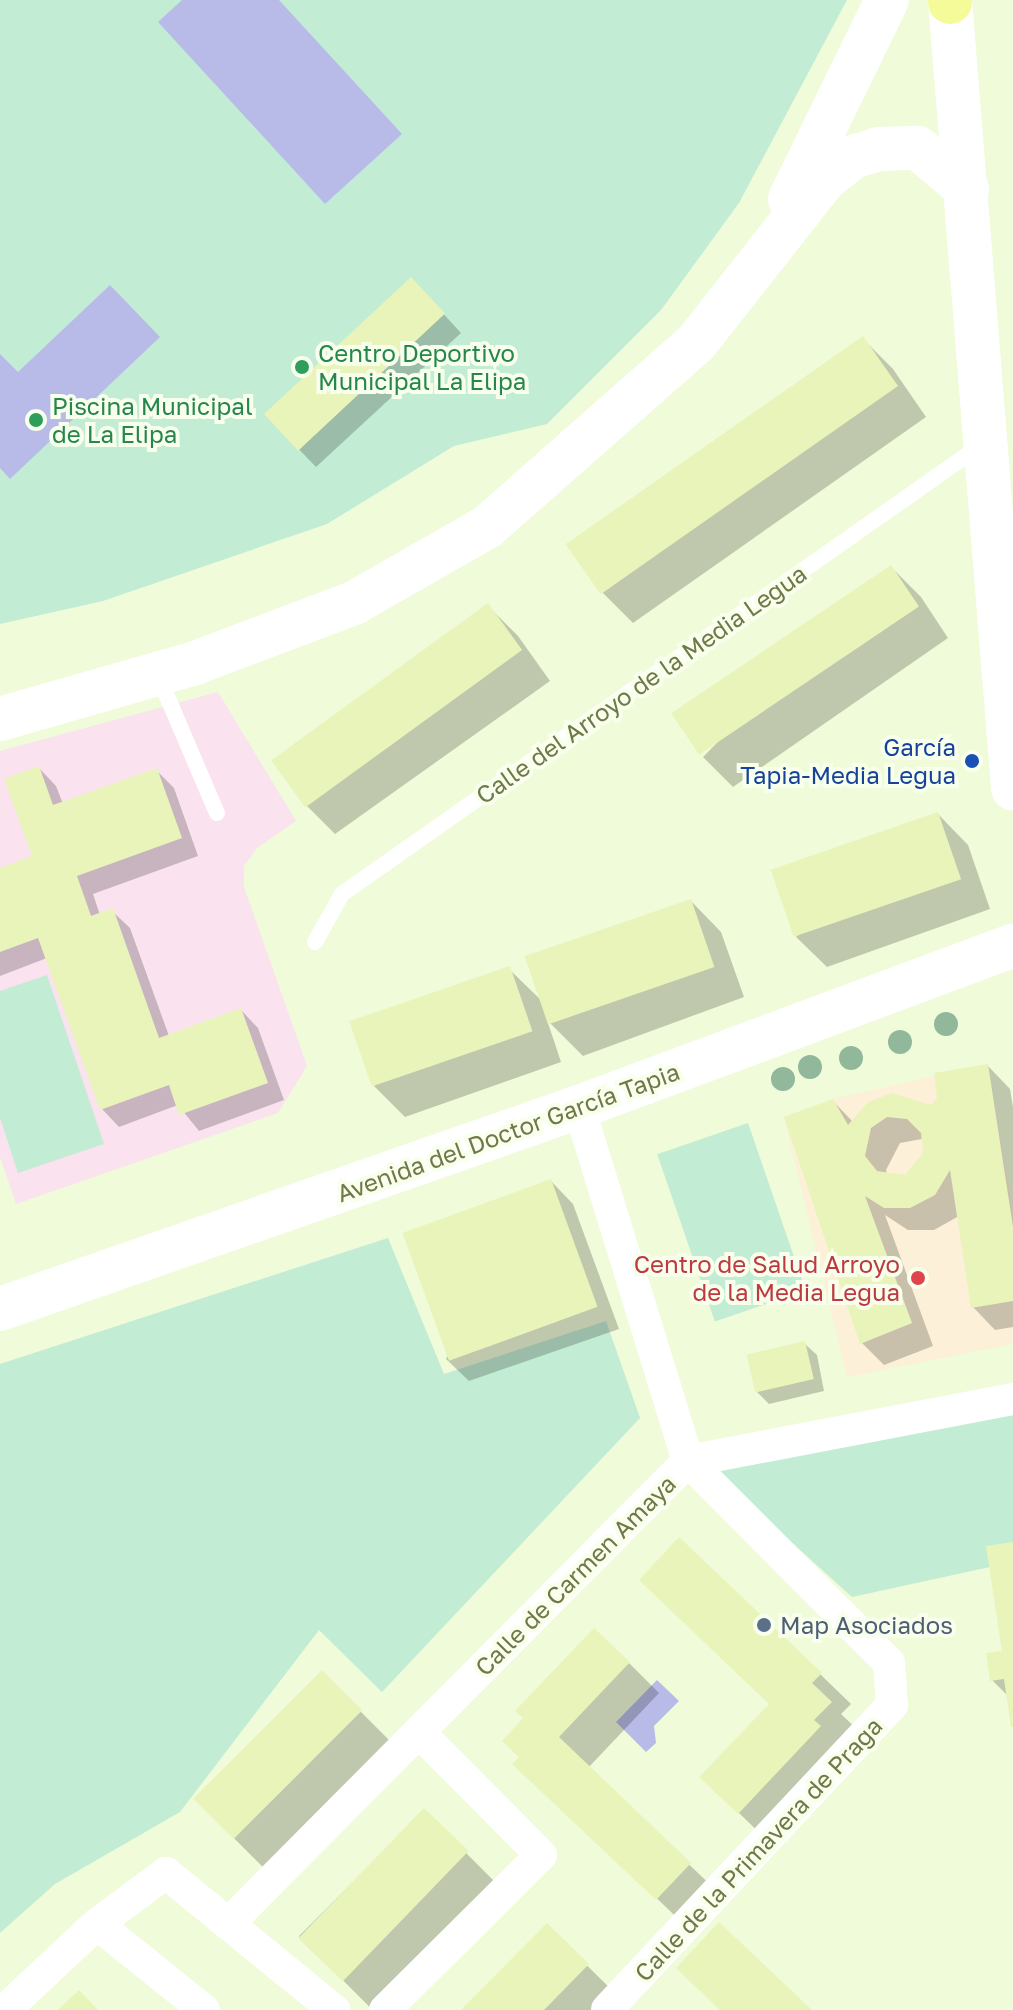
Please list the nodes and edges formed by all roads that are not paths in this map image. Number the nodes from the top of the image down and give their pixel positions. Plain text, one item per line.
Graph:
1 (887, 0) edge
2 (950, 1) edge
3 (844, 93) junction
4 (880, 149) junction
5 (967, 189) junction
6 (762, 254) junction
7 (986, 458) junction
8 (1013, 537) edge
9 (158, 673) junction
10 (0, 719) edge
11 (1013, 788) edge
12 (217, 813) dead end
13 (315, 942) dead end
14 (1013, 946) edge
15 (579, 1107) junction
16 (0, 1309) edge
17 (1013, 1399) edge
18 (688, 1461) junction
19 (419, 1732) junction
20 (97, 1924) junction
21 (228, 1924) junction
22 (620, 2005) edge
23 (5, 2010) edge
24 (204, 2010) edge
25 (334, 2010) edge
26 (385, 2010) edge

1 - 3 street
2 - 5 street
3 - 4 street
3 - 6 street
4 - 5 street
4 - 6 street
5 - 7 street
6 - 9 street
7 - 8 street
7 - 11 street
7 - 13 lane, Calle del Arroyo de la Media Legua
9 - 10 street
9 - 12 lane
14 - 15 street, Avenida del Doctor García Tapia
15 - 16 street, Avenida del Doctor García Tapia
15 - 18 street, Calle de la Primavera de Praga
17 - 18 street, Calle de Carmen Amaya
18 - 19 street, Calle de Carmen Amaya
18 - 22 street, Calle de la Primavera de Praga
19 - 21 street, Calle de Carmen Amaya
19 - 26 street
20 - 21 street
20 - 23 street
20 - 24 street
21 - 25 street

